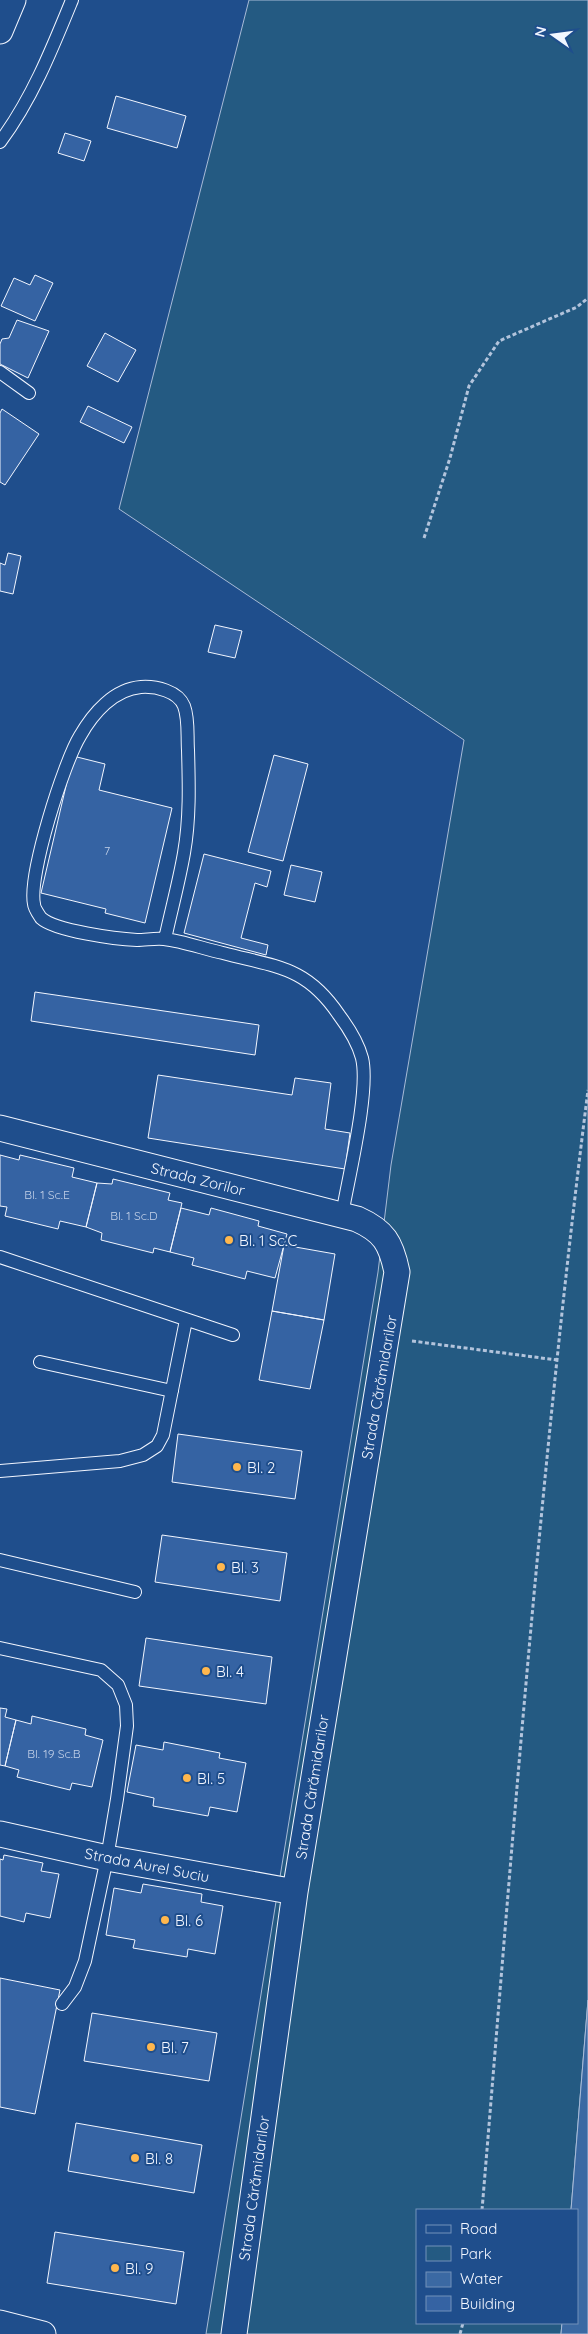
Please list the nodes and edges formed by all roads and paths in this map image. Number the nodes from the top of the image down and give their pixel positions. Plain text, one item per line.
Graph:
1 (12, 0) edge
2 (72, 0) edge
3 (0, 31) edge
4 (0, 142) edge
5 (588, 298) edge
6 (0, 372) edge
7 (28, 393) dead end
8 (424, 538) dead end
9 (165, 939) junction
10 (588, 1090) edge
11 (0, 1128) edge
12 (342, 1215) junction
13 (389, 1243) joint
14 (0, 1257) edge
15 (186, 1320) junction
16 (232, 1335) dead end
17 (386, 1338) junction
18 (558, 1360) junction
19 (40, 1362) dead end
20 (172, 1391) junction
21 (0, 1471) edge
22 (0, 1560) edge
23 (135, 1592) dead end
24 (0, 1648) edge
25 (0, 1834) edge
26 (107, 1858) junction
27 (295, 1892) junction
28 (62, 2004) dead end
29 (482, 2209) edge
30 (0, 2323) edge
31 (43, 2334) edge
32 (234, 2334) edge

1 - 3 street
2 - 4 lane
5 - 8 path
6 - 7 lane
9 - 9 lane
9 - 12 lane
10 - 18 path
11 - 12 street, Strada Zorilor
12 - 13 street, Strada Zorilor
13 - 17 street, Strada Cărămidarilor
14 - 15 lane
15 - 16 lane
15 - 20 lane
17 - 18 path
17 - 27 street, Strada Cărămidarilor
18 - 29 path
19 - 20 lane
20 - 21 lane
22 - 23 lane
24 - 26 lane
25 - 26 street, Strada Aurel Suciu
26 - 27 street, Strada Aurel Suciu
26 - 28 lane
27 - 32 street, Strada Cărămidarilor
30 - 31 street

